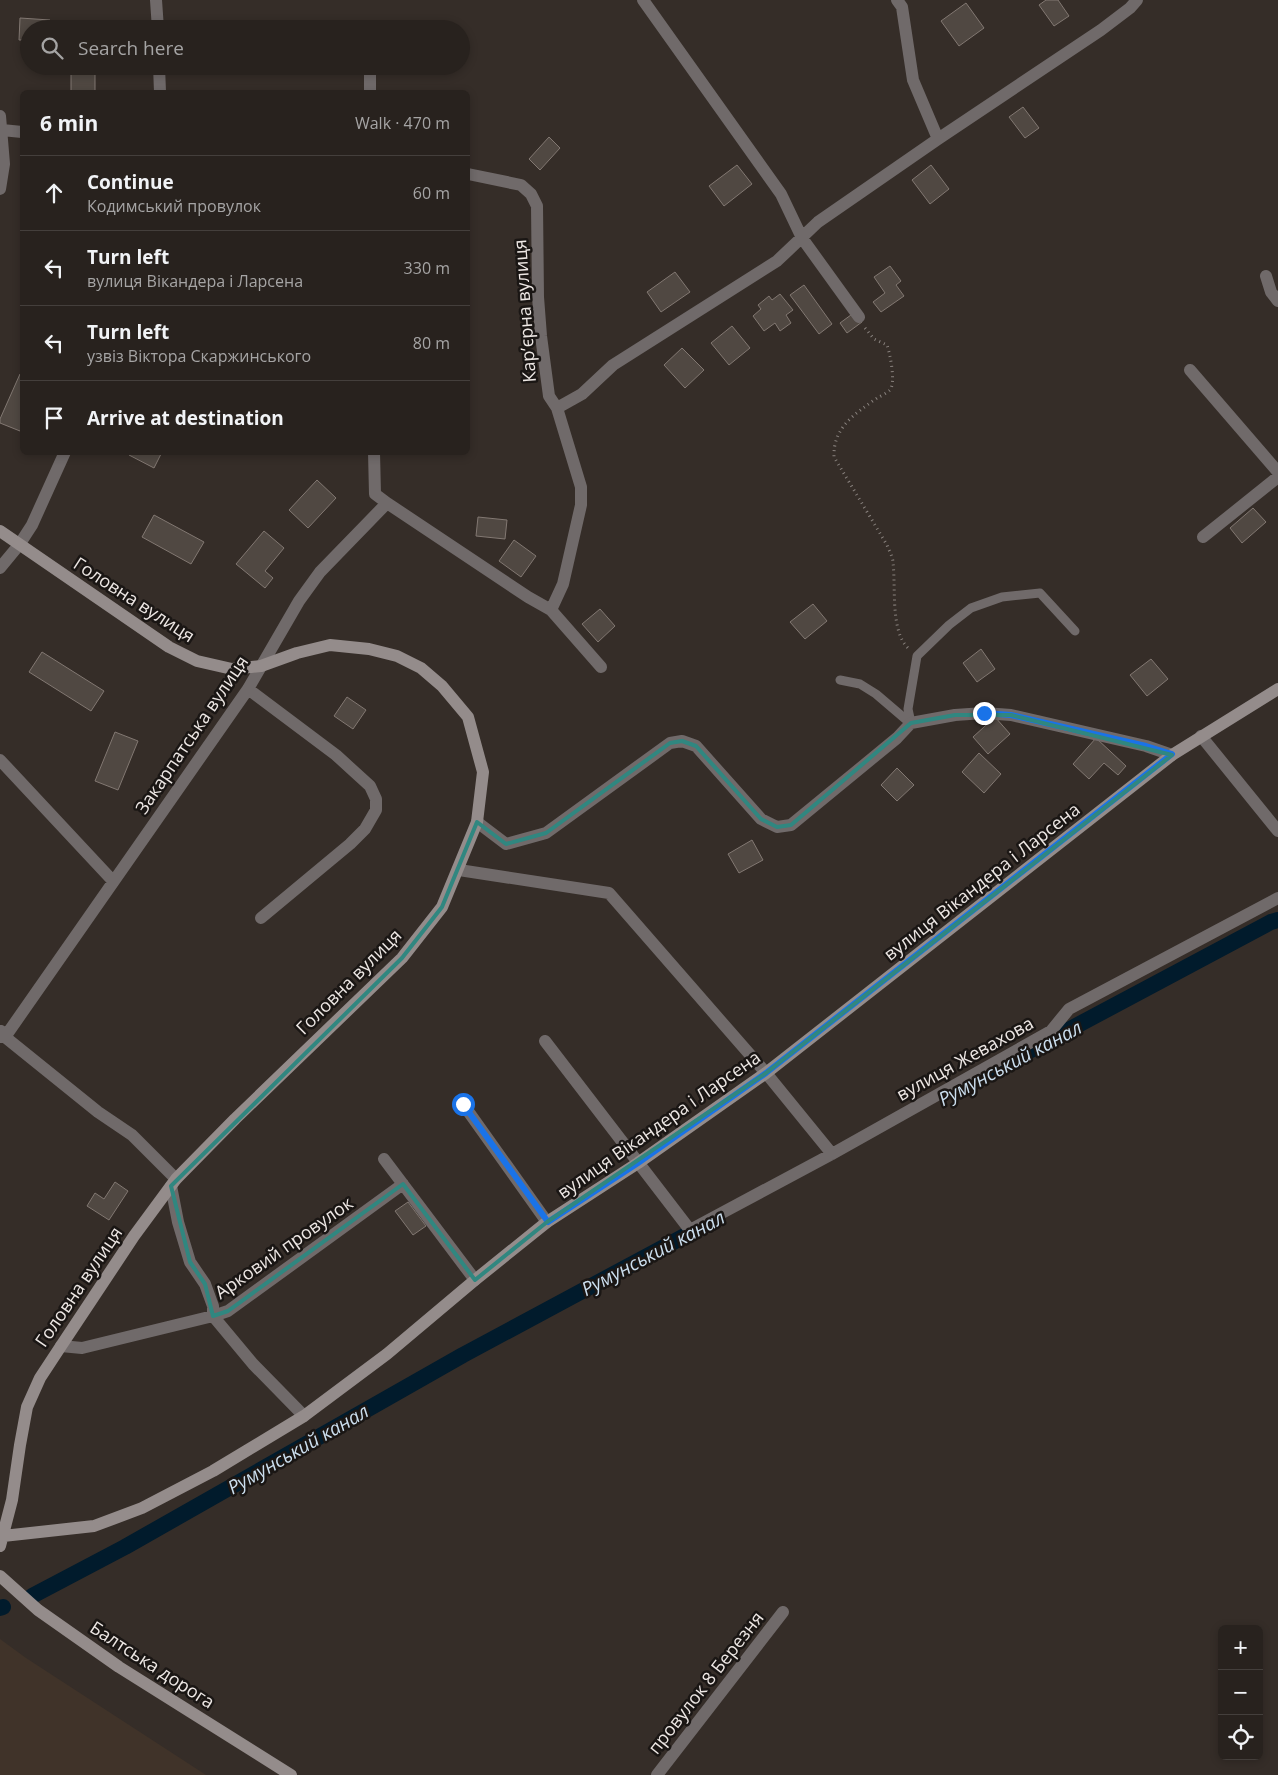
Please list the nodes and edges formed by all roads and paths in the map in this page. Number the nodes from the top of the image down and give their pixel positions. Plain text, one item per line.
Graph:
1 (156, 0) edge
2 (643, 0) edge
3 (897, 0) edge
4 (1137, 0) edge
5 (157, 20) edge
6 (159, 75) edge
7 (370, 75) edge
8 (160, 90) edge
9 (370, 90) edge
10 (0, 116) edge
11 (2, 130) junction
12 (20, 132) edge
13 (938, 139) junction
14 (470, 174) edge
15 (0, 189) edge
16 (802, 238) junction
17 (1266, 276) dead end
18 (1278, 301) edge
19 (859, 317) joint
20 (1190, 370) dead end
21 (557, 408) junction
22 (64, 455) edge
23 (374, 455) edge
24 (1278, 472) edge
25 (1278, 477) edge
26 (386, 504) junction
27 (0, 531) edge
28 (1203, 537) dead end
29 (19, 545) junction
30 (0, 568) edge
31 (551, 610) junction
32 (1075, 631) dead end
33 (917, 656) junction
34 (260, 666) junction
35 (601, 667) dead end
36 (840, 680) dead end
37 (248, 689) junction
38 (1278, 689) edge
39 (911, 723) junction
40 (1201, 736) junction
41 (1172, 754) junction
42 (0, 760) edge
43 (477, 822) junction
44 (1278, 831) edge
45 (459, 870) junction
46 (113, 881) junction
47 (1278, 898) edge
48 (261, 918) dead end
49 (2, 1034) edge
50 (545, 1041) dead end
51 (766, 1073) junction
52 (463, 1104) dead end
53 (832, 1154) junction
54 (384, 1159) dead end
55 (638, 1163) junction
56 (174, 1182) junction
57 (403, 1184) junction
58 (548, 1222) junction
59 (475, 1280) junction
60 (213, 1316) junction
61 (61, 1346) junction
62 (304, 1416) junction
63 (1, 1541) edge
64 (0, 1576) edge
65 (783, 1612) dead end
66 (291, 1775) edge
67 (657, 1775) edge

1 - 5 street
2 - 16 street
3 - 13 street
4 - 13 street
6 - 8 street
7 - 9 street
10 - 11 street
11 - 12 street
11 - 15 street
13 - 16 street
14 - 21 street, Карʼєрна вулиця
16 - 19 street
16 - 21 street
17 - 18 street
19 - 33 path
20 - 24 street
21 - 31 street, Карʼєрна вулиця
22 - 29 street
23 - 26 street
25 - 28 street
26 - 31 street
26 - 34 street, Закарпатська вулиця
27 - 29 street, Головна вулиця
29 - 30 street
29 - 34 street, Головна вулиця
31 - 35 street
32 - 33 lane
33 - 39 lane
34 - 37 street, Закарпатська вулиця
34 - 43 street, Головна вулиця
36 - 39 lane
37 - 46 street, Закарпатська вулиця
37 - 48 street
38 - 40 street, вулиця Вікандера і Ларсена
39 - 41 street
39 - 43 street
40 - 41 street, вулиця Вікандера і Ларсена
40 - 44 street
41 - 51 street, вулиця Вікандера і Ларсена
42 - 46 street
43 - 45 street, Головна вулиця
45 - 51 street
45 - 56 street, Головна вулиця
46 - 49 street, Закарпатська вулиця
47 - 53 street, вулиця Жевахова
49 - 56 street
50 - 55 street
51 - 53 street
51 - 55 street, вулиця Вікандера і Ларсена
52 - 58 street
53 - 55 street, вулиця Жевахова
54 - 57 street
55 - 58 street, вулиця Вікандера і Ларсена
56 - 60 street
56 - 61 street, Головна вулиця
57 - 59 street
57 - 60 street, Арковий провулок
58 - 59 street, вулиця Вікандера і Ларсена
59 - 62 street, вулиця Вікандера і Ларсена
60 - 61 street, Арковий провулок
60 - 62 street
61 - 63 street, Головна вулиця
62 - 63 street, вулиця Вікандера і Ларсена
64 - 66 street, Балтська дорога
65 - 67 street, провулок 8 Березня

